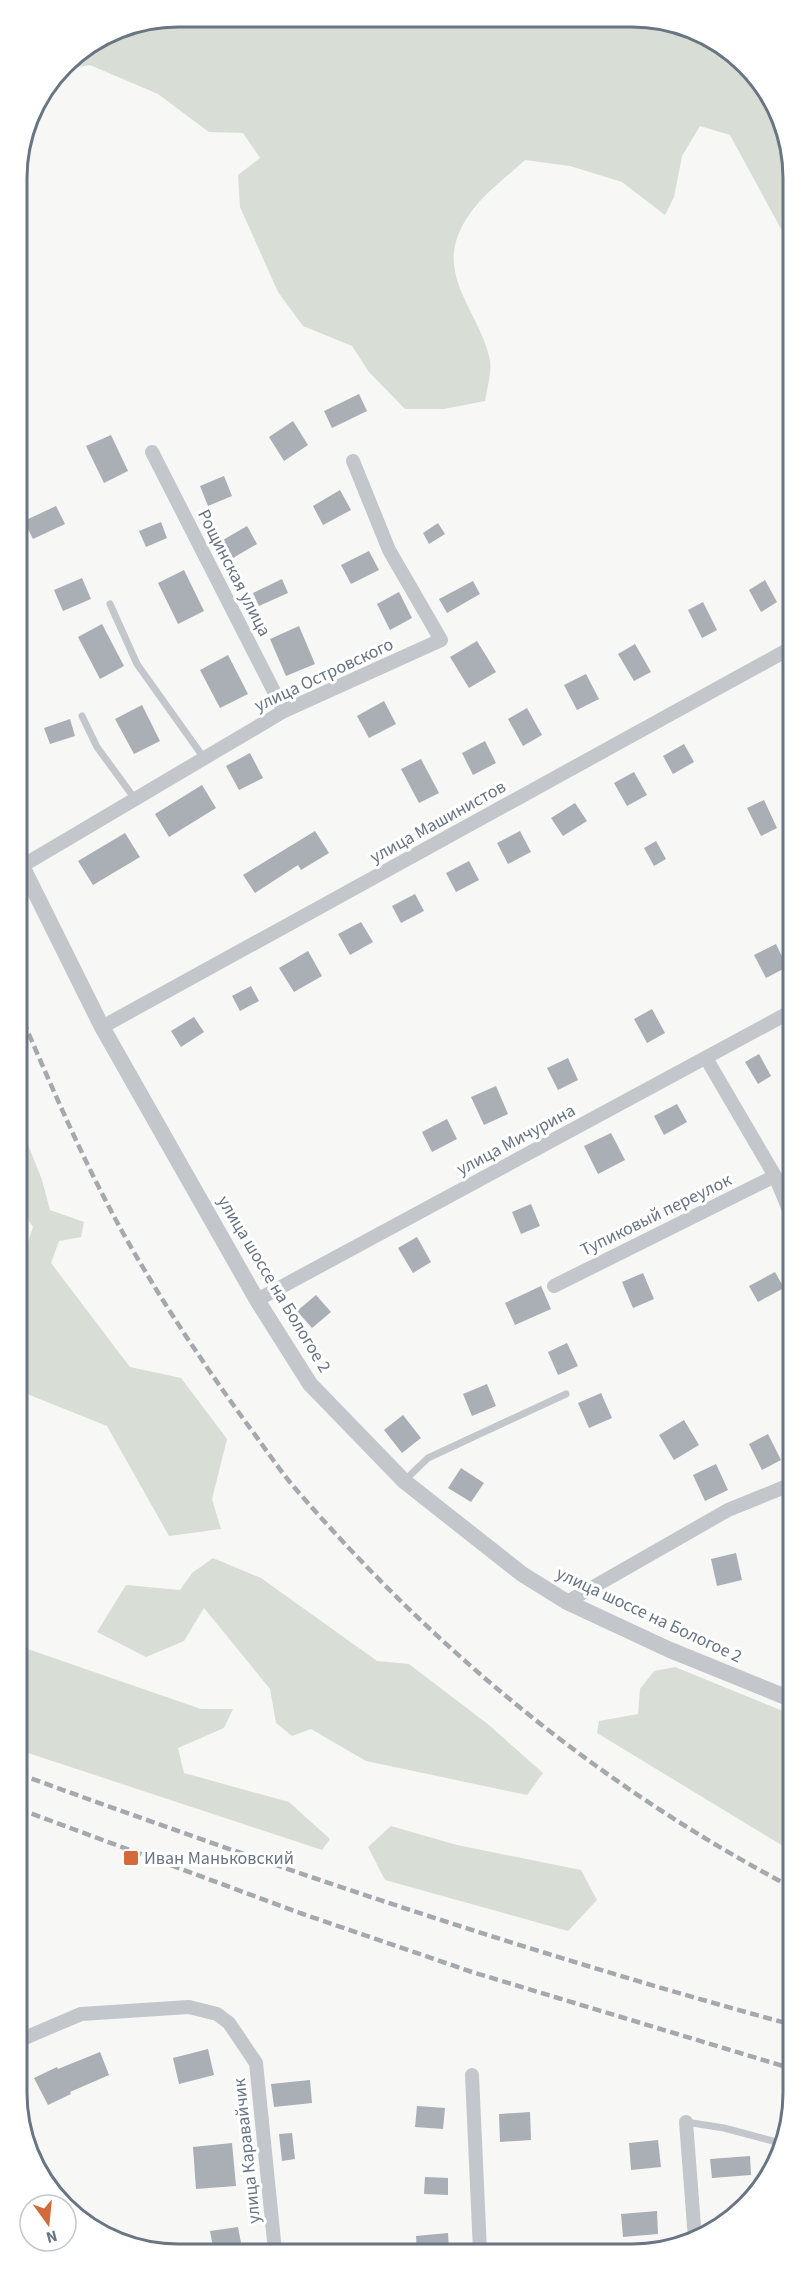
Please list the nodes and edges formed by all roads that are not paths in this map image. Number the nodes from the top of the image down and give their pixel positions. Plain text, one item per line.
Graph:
1 (152, 452) dead end
2 (353, 461) dead end
3 (110, 604) dead end
4 (783, 652) edge
5 (284, 711) junction
6 (82, 716) dead end
7 (204, 758) junction
8 (135, 799) junction
9 (27, 863) edge
10 (27, 876) edge
11 (783, 1016) edge
12 (102, 1027) junction
13 (706, 1059) junction
14 (775, 1176) junction
15 (783, 1195) edge
16 (554, 1286) dead end
17 (257, 1300) junction
18 (566, 1394) dead end
19 (404, 1481) junction
20 (783, 1488) edge
21 (567, 1602) junction
22 (783, 1696) edge
23 (27, 2037) edge
24 (472, 2075) dead end
25 (686, 2122) joint
26 (775, 2141) edge
27 (695, 2230) edge
28 (274, 2244) edge
29 (480, 2244) edge

1 - 5 street, Рощинская улица
2 - 5 street, улица Островского
3 - 7 lane
4 - 12 street, улица Машинистов
5 - 7 street, улица Островского
6 - 8 lane
7 - 8 street, улица Островского
8 - 9 street, улица Островского
10 - 12 street, улица шоссе на Бологое 2
11 - 13 street, улица Мичурина
12 - 17 street, улица шоссе на Бологое 2
13 - 14 street
13 - 17 street, улица Мичурина
14 - 15 street
14 - 16 street, Тупиковый переулок
17 - 19 street, улица шоссе на Бологое 2
18 - 19 lane
19 - 21 street, улица шоссе на Бологое 2
20 - 21 street
21 - 22 street, улица шоссе на Бологое 2
23 - 28 street, улица Каравайчик
24 - 29 street
25 - 26 lane
25 - 27 street

